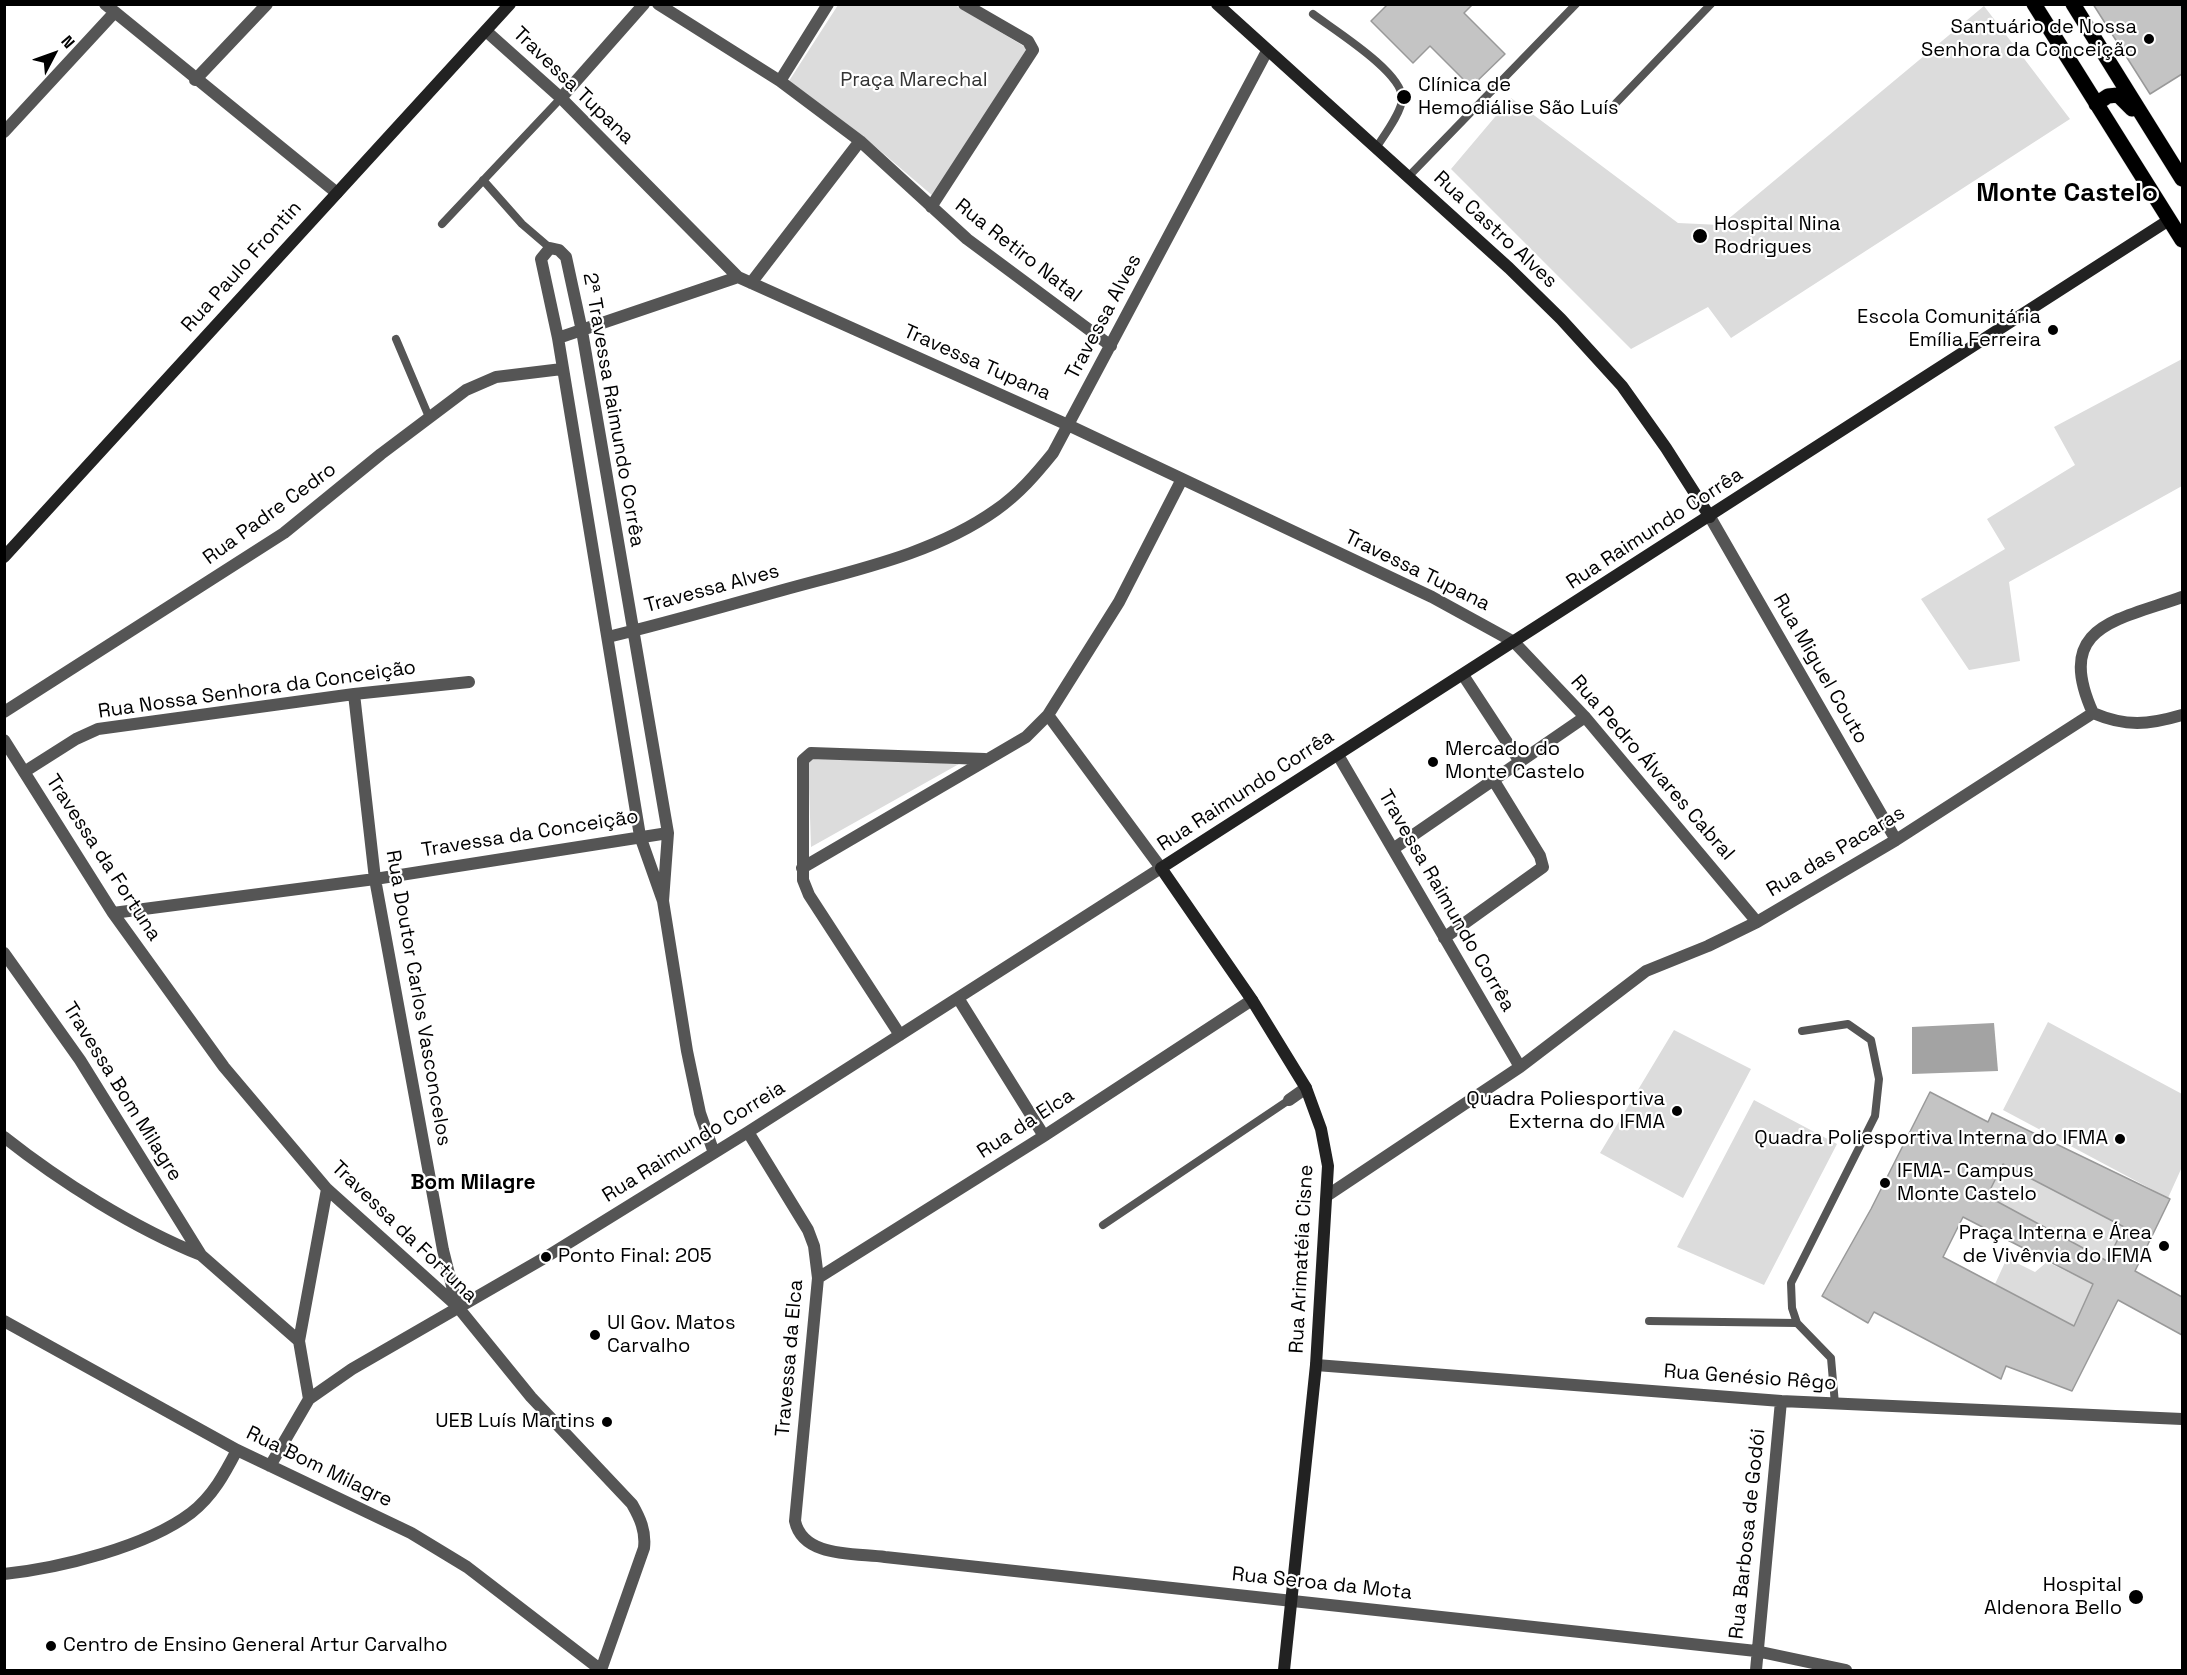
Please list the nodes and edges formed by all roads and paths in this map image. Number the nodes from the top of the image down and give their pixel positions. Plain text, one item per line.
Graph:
1 (267, 4) edge
2 (510, 4) edge
3 (644, 4) edge
4 (658, 4) edge
5 (828, 4) edge
6 (964, 4) edge
7 (1217, 4) edge
8 (1576, 4) edge
9 (1711, 4) edge
10 (2034, 4) edge
11 (2073, 4) edge
12 (110, 9) edge
13 (1313, 14) dead end
14 (486, 31) junction
15 (1267, 51) junction
16 (195, 80) junction
17 (780, 81) junction
18 (561, 98) junction
19 (1616, 103) dead end
20 (2096, 104) junction
21 (4, 132) edge
22 (860, 141) junction
23 (2159, 141) junction
24 (1376, 148) junction
25 (2182, 176) edge
26 (1408, 177) junction
27 (483, 180) junction
28 (337, 193) junction
29 (931, 207) junction
30 (2169, 220) junction
31 (441, 224) dead end
32 (2182, 240) edge
33 (550, 248) junction
34 (738, 276) junction
35 (751, 283) junction
36 (582, 331) junction
37 (558, 338) junction
38 (396, 339) dead end
39 (1111, 346) junction
40 (562, 369) junction
41 (429, 417) junction
42 (1068, 425) junction
43 (1182, 479) junction
44 (1710, 517) junction
45 (4, 557) edge
46 (2182, 597) edge
47 (632, 631) junction
48 (608, 637) junction
49 (1514, 642) junction
50 (1463, 675) junction
51 (470, 682) dead end
52 (354, 694) junction
53 (4, 712) edge
54 (2093, 713) junction
55 (1048, 715) junction
56 (2182, 715) edge
57 (1585, 717) junction
58 (4, 740) edge
59 (1338, 755) junction
60 (987, 759) junction
61 (1520, 762) junction
62 (24, 772) junction
63 (1494, 781) junction
64 (668, 832) junction
65 (640, 836) junction
66 (1896, 840) junction
67 (1393, 849) junction
68 (802, 867) junction
69 (1161, 868) junction
70 (375, 879) junction
71 (663, 901) junction
72 (113, 913) junction
73 (1757, 922) junction
74 (1444, 938) junction
75 (4, 952) edge
76 (958, 998) junction
77 (1252, 1000) junction
78 (1802, 1031) dead end
79 (900, 1035) junction
80 (1520, 1067) junction
81 (1306, 1088) junction
82 (1289, 1100) joint
83 (748, 1132) junction
84 (1044, 1136) junction
85 (4, 1137) edge
86 (714, 1153) junction
87 (327, 1190) junction
88 (1328, 1195) junction
89 (1103, 1225) dead end
90 (201, 1256) junction
91 (818, 1278) junction
92 (457, 1306) junction
93 (4, 1321) edge
94 (1649, 1321) dead end
95 (1797, 1323) junction
96 (299, 1341) junction
97 (1316, 1365) junction
98 (309, 1399) junction
99 (1781, 1401) junction
100 (1835, 1404) junction
101 (2182, 1419) edge
102 (237, 1450) junction
103 (270, 1466) junction
104 (797, 1533) joint
105 (4, 1574) edge
106 (1292, 1600) junction
107 (1756, 1651) junction
108 (601, 1670) edge
109 (1284, 1671) edge
110 (1756, 1671) edge
111 (1846, 1671) edge

1 - 16 street
2 - 14 street, Rua Paulo Frontin
3 - 18 street
4 - 17 street, Rua Retiro Natal
5 - 17 street
6 - 29 street, Rua Retiro Natal
7 - 15 street, Rua Castro Alves
8 - 26 lane
9 - 19 lane
10 - 20 main road
11 - 23 main road
12 - 16 street
12 - 21 street
13 - 24 lane
14 - 18 street, Travessa Tupana
14 - 28 street, Rua Paulo Frontin
15 - 24 street, Rua Castro Alves
15 - 39 street, Travessa Alves
16 - 28 street
17 - 22 street, Rua Retiro Natal
18 - 27 lane
18 - 34 street, Travessa Tupana
20 - 23 main road
20 - 30 main road
22 - 29 street, Rua Retiro Natal
22 - 35 street
23 - 25 main road
24 - 26 street, Rua Castro Alves
26 - 44 street, Rua Castro Alves
27 - 31 lane
27 - 33 lane
28 - 45 street, Rua Paulo Frontin
29 - 39 street, Rua Retiro Natal
30 - 32 main road
30 - 44 street, Rua Raimundo Corrêa
33 - 36 street, 2ª Travessa Raimundo Corrêa
33 - 37 street
34 - 35 street, Travessa Tupana
34 - 36 street
35 - 42 street, Travessa Tupana
36 - 37 street
36 - 47 street, 2ª Travessa Raimundo Corrêa
37 - 40 street
38 - 41 lane
39 - 42 street, Travessa Alves
40 - 41 street, Rua Padre Cedro
40 - 48 street
41 - 53 street, Rua Padre Cedro
42 - 43 street, Travessa Tupana
42 - 47 street, Travessa Alves
43 - 49 street, Travessa Tupana
43 - 55 street
44 - 49 street, Rua Raimundo Corrêa
44 - 66 street, Rua Miguel Couto
46 - 54 street
47 - 48 street, Travessa Alves
47 - 64 street, 2ª Travessa Raimundo Corrêa
48 - 65 street
49 - 50 street, Rua Raimundo Corrêa
49 - 57 street, Rua Pedro Álvares Cabral
50 - 59 street, Rua Raimundo Corrêa
50 - 61 street
51 - 52 street, Rua Nossa Senhora da Conceição
52 - 62 street, Rua Nossa Senhora da Conceição
52 - 70 street, Rua Doutor Carlos Vasconcelos
54 - 56 street
54 - 66 street, Rua das Pacaras
55 - 60 street
55 - 69 street, Rua Arimatéia Cisne
57 - 61 street
57 - 73 street, Rua Pedro Álvares Cabral
58 - 62 street, Travessa da Fortuna
59 - 67 street, Travessa Raimundo Corrêa
59 - 69 street, Rua Raimundo Corrêa
60 - 68 street
60 - 68 street
61 - 63 street
62 - 72 street, Travessa da Fortuna
63 - 67 street
63 - 74 street
64 - 65 street, Travessa da Conceição
64 - 71 street, 2ª Travessa Raimundo Corrêa
65 - 70 street, Travessa da Conceição
65 - 71 street
66 - 73 street, Rua das Pacaras
67 - 74 street, Travessa Raimundo Corrêa
68 - 79 street
69 - 76 street, Rua Raimundo Correia
69 - 77 street, Rua Arimatéia Cisne
70 - 72 street, Travessa da Conceição
70 - 92 street, Rua Doutor Carlos Vasconcelos
71 - 86 street
72 - 87 street, Travessa da Fortuna
73 - 80 street, Rua das Pacaras
74 - 80 street, Travessa Raimundo Corrêa
75 - 90 street, Travessa Bom Milagre
76 - 79 street, Rua Raimundo Correia
76 - 84 street
77 - 81 street, Rua Arimatéia Cisne
77 - 84 street, Rua da Elca
78 - 95 lane
79 - 83 street, Rua Raimundo Correia
80 - 88 street, Rua das Pacaras
81 - 82 street
81 - 88 street, Rua Arimatéia Cisne
82 - 89 lane
83 - 86 street, Rua Raimundo Correia
83 - 91 street, Travessa da Elca
84 - 91 street, Rua da Elca
85 - 90 street, Travessa Bom Milagre
86 - 92 street, Rua Raimundo Correia
87 - 92 street, Travessa da Fortuna
87 - 96 street
88 - 97 street, Rua Arimatéia Cisne
90 - 96 street, Travessa Bom Milagre
91 - 104 street, Travessa da Elca
92 - 98 street, Rua Raimundo Correia
92 - 108 street, Travessa da Fortuna
93 - 102 street, Rua Bom Milagre
94 - 95 lane
95 - 100 lane
96 - 98 street
97 - 99 street, Rua Genésio Rêgo
97 - 106 street, Rua Arimatéia Cisne
98 - 103 street, Rua Raimundo Correia
99 - 100 street, Rua Genésio Rêgo
99 - 107 street, Rua Barbosa de Godói
100 - 101 street, Rua Genésio Rêgo
102 - 103 street, Rua Bom Milagre
102 - 105 street
103 - 108 street, Rua Bom Milagre
104 - 106 street, Rua Seroa da Mota
106 - 107 street, Rua Seroa da Mota
106 - 109 street, Rua Arimatéia Cisne
107 - 110 street, Rua Barbosa de Godói
107 - 111 street, Rua Seroa da Mota

